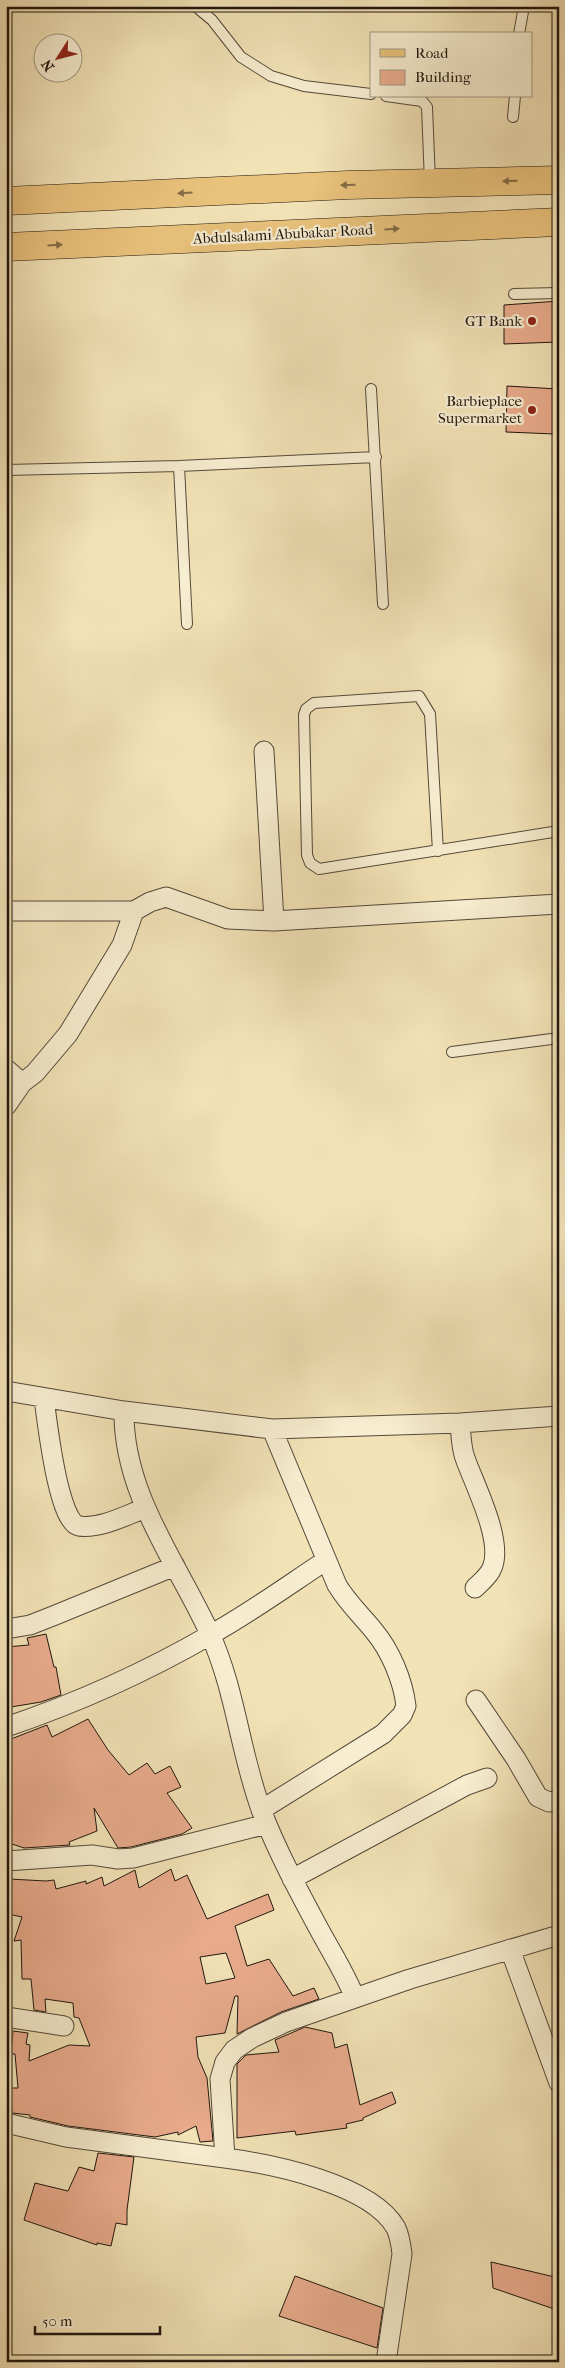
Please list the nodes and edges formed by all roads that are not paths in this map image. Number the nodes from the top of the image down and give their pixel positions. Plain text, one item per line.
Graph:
1 (195, 6) edge
2 (524, 6) edge
3 (519, 32) edge
4 (370, 94) edge
5 (400, 98) edge
6 (515, 98) edge
7 (513, 117) dead end
8 (559, 180) edge
9 (430, 183) junction
10 (6, 201) edge
11 (559, 222) edge
12 (6, 247) edge
13 (559, 293) edge
14 (514, 294) dead end
15 (371, 389) dead end
16 (376, 457) junction
17 (178, 466) junction
18 (6, 470) edge
19 (383, 604) dead end
20 (187, 624) dead end
21 (264, 752) dead end
22 (559, 831) edge
23 (438, 851) junction
24 (559, 904) edge
25 (6, 911) edge
26 (134, 912) junction
27 (274, 920) junction
28 (559, 1038) edge
29 (452, 1052) dead end
30 (6, 1069) edge
31 (22, 1083) junction
32 (6, 1106) edge
33 (6, 1392) edge
34 (44, 1399) junction
35 (124, 1412) junction
36 (559, 1416) edge
37 (460, 1423) junction
38 (272, 1429) junction
39 (146, 1508) junction
40 (325, 1561) junction
41 (174, 1566) junction
42 (475, 1588) dead end
43 (6, 1629) edge
44 (211, 1635) junction
45 (476, 1700) dead end
46 (6, 1727) edge
47 (487, 1778) dead end
48 (559, 1800) edge
49 (264, 1817) junction
50 (6, 1861) edge
51 (292, 1879) junction
52 (559, 1934) edge
53 (510, 1949) junction
54 (355, 1998) junction
55 (6, 2017) edge
56 (64, 2026) dead end
57 (559, 2084) edge
58 (6, 2123) edge
59 (225, 2158) junction
60 (386, 2362) edge

1 - 4 lane
2 - 3 lane
5 - 9 lane
6 - 7 lane
8 -> 9 main road
9 -> 10 main road
12 -> 11 main road, Abdulsalami Abubakar Road
13 - 14 lane
15 - 16 lane
16 - 17 lane
16 - 19 lane
17 - 18 lane
17 - 20 lane
21 - 27 street
22 - 23 lane
23 - 23 lane
24 - 27 street
25 - 26 street
26 - 27 street
26 - 31 street
28 - 29 lane
30 - 31 street
31 - 32 street
33 - 34 street
34 - 35 street
34 - 39 street
35 - 38 street
35 - 39 street
36 - 37 street
37 - 38 street
37 - 42 street
38 - 40 street
39 - 41 street
40 - 44 street
40 - 49 street
41 - 43 street
41 - 44 street
44 - 46 street
44 - 49 street
45 - 48 street
47 - 51 street
49 - 50 street
49 - 51 street
51 - 54 street
52 - 53 street
53 - 54 street
53 - 57 street
54 - 59 street
55 - 56 street
58 - 59 street
59 - 60 street

